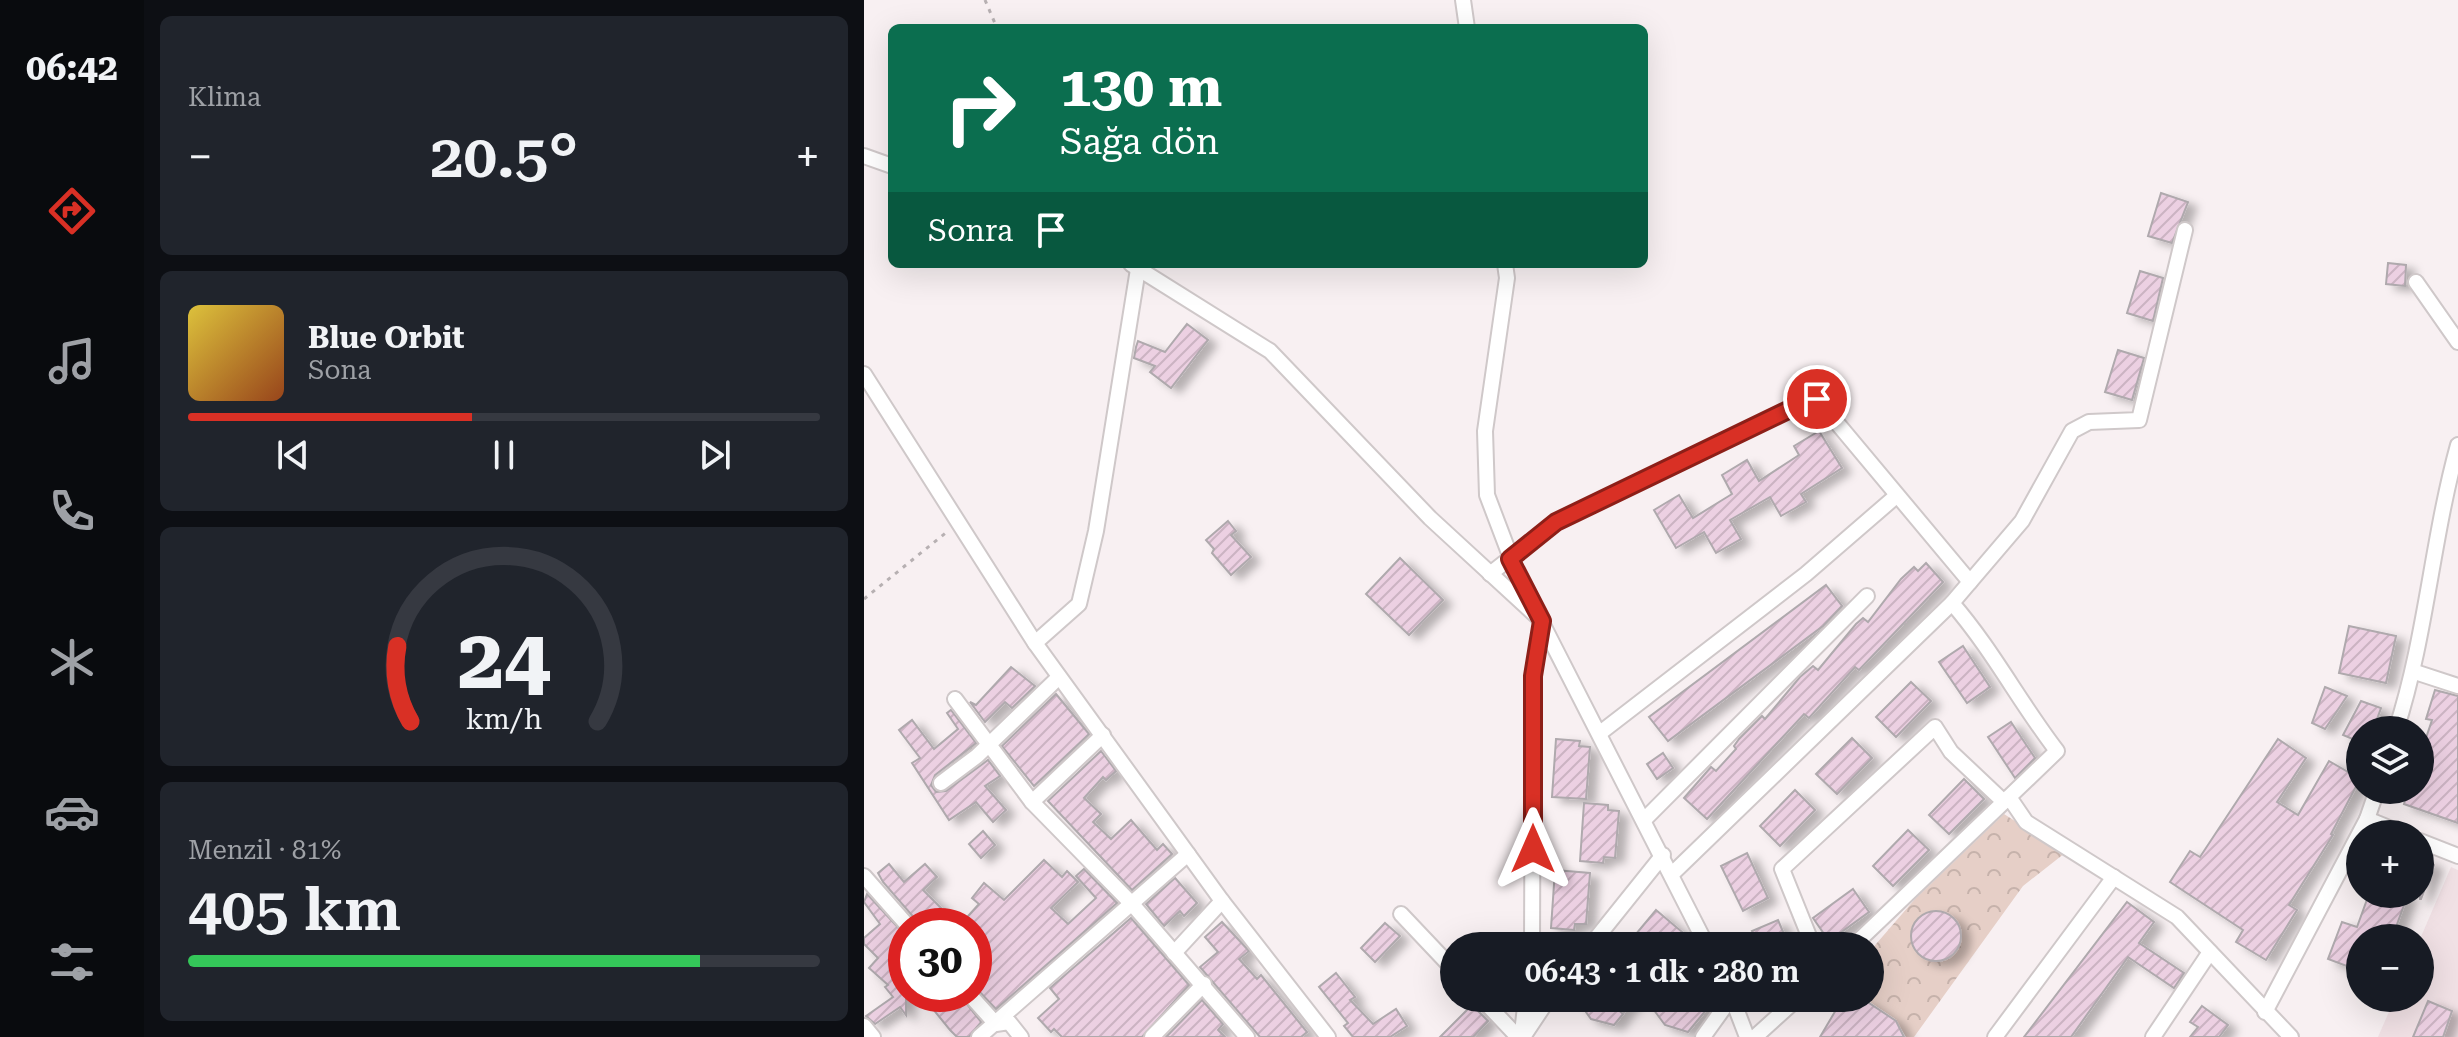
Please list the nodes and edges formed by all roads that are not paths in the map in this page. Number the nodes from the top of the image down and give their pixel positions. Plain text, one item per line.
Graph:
1 (1463, 0) edge
2 (1466, 24) edge
3 (864, 156) edge
4 (888, 165) edge
5 (2185, 230) dead end
6 (1134, 268) edge
7 (1137, 268) edge
8 (1506, 268) edge
9 (2416, 282) dead end
10 (2458, 342) edge
11 (864, 374) edge
12 (2458, 445) edge
13 (2454, 473) edge
14 (1895, 497) junction
15 (1510, 559) junction
16 (1490, 574) junction
17 (1970, 582) junction
18 (1867, 596) dead end
19 (1952, 603) junction
20 (1542, 621) junction
21 (1035, 643) junction
22 (2415, 672) junction
23 (1059, 677) junction
24 (2458, 686) edge
25 (955, 699) dead end
26 (2401, 716) edge
27 (1600, 733) junction
28 (1103, 735) junction
29 (990, 743) junction
30 (941, 783) dead end
31 (2006, 800) junction
32 (1032, 802) junction
33 (2372, 804) edge
34 (1645, 819) junction
35 (2367, 819) joint
36 (2434, 847) edge
37 (1188, 854) junction
38 (1663, 855) junction
39 (2458, 856) edge
40 (1672, 874) junction
41 (864, 876) edge
42 (2114, 877) junction
43 (1222, 901) junction
44 (1133, 905) junction
45 (892, 908) edge
46 (1401, 914) dead end
47 (1532, 932) edge
48 (1601, 932) edge
49 (1700, 932) edge
50 (1807, 932) edge
51 (1868, 932) edge
52 (2210, 952) junction
53 (1174, 953) junction
54 (1440, 955) edge
55 (1204, 984) junction
56 (985, 1012) edge
57 (1495, 1012) edge
58 (1524, 1012) edge
59 (1539, 1012) edge
60 (1722, 1012) edge
61 (1737, 1012) edge
62 (1783, 1012) edge
63 (2265, 1012) junction
64 (996, 1024) junction
65 (864, 1026) edge
66 (1320, 1035) edge
67 (873, 1037) edge
68 (979, 1037) edge
69 (1021, 1037) edge
70 (1152, 1037) edge
71 (1247, 1037) edge
72 (1521, 1037) edge
73 (1703, 1037) edge
74 (1747, 1037) edge
75 (1755, 1037) edge
76 (1995, 1037) edge
77 (2153, 1037) edge
78 (2291, 1037) edge

1 - 2 street
3 - 4 street
5 - 17 street
6 - 21 street
7 - 16 street
8 - 15 street
9 - 10 street
11 - 21 street
12 - 13 street
13 - 22 street
14 - 15 street
14 - 17 street
14 - 27 street
15 - 16 street
15 - 20 street
16 - 20 street
17 - 19 street
18 - 34 street
19 - 31 street
19 - 40 street
20 - 27 street
20 - 47 street
21 - 23 street
22 - 24 street
22 - 26 street
23 - 28 street
23 - 29 street
25 - 29 street
27 - 34 street
28 - 32 street
28 - 37 street
29 - 30 street
29 - 32 street
31 - 42 street
31 - 50 street
31 - 51 street
32 - 44 street
33 - 35 street
34 - 38 street
35 - 63 street
36 - 39 street
37 - 43 street
37 - 44 street
38 - 40 street
38 - 48 street
40 - 49 street
41 - 45 street
42 - 52 street
42 - 76 street
43 - 53 street
43 - 66 street
44 - 53 street
44 - 64 street
46 - 54 street
52 - 63 street
52 - 77 street
53 - 55 street
55 - 70 street
55 - 71 street
56 - 64 street
57 - 72 street
58 - 72 street
59 - 72 street
60 - 73 street
61 - 74 street
62 - 75 street
63 - 78 street
64 - 68 street
64 - 69 street
65 - 67 street

